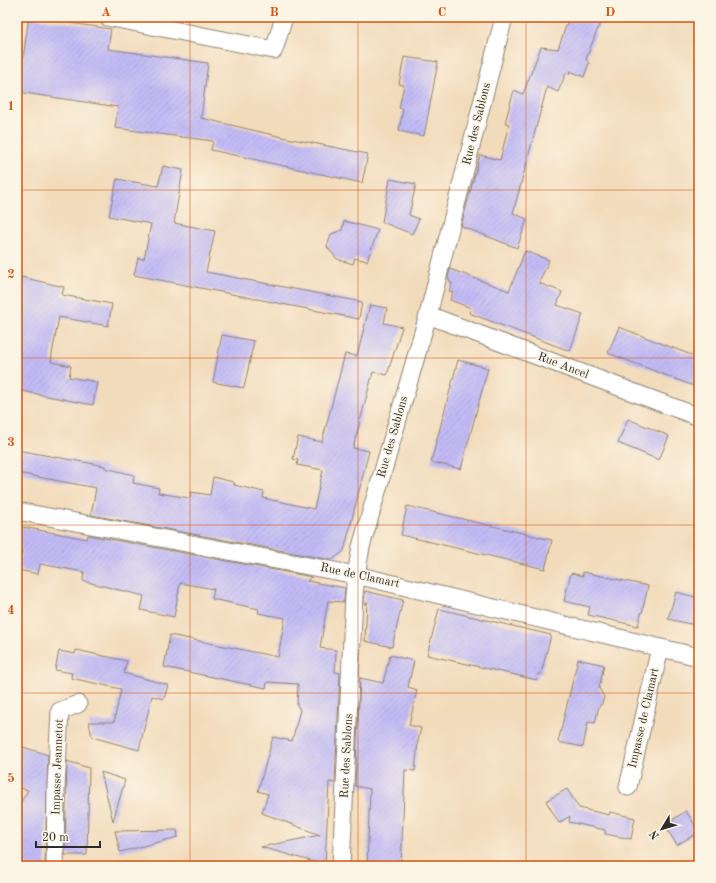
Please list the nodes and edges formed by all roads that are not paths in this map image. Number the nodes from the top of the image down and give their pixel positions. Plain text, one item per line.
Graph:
1 (107, 17) edge
2 (284, 17) edge
3 (504, 17) edge
4 (428, 315) junction
5 (699, 417) edge
6 (17, 511) edge
7 (356, 574) junction
8 (660, 648) junction
9 (699, 657) edge
10 (78, 704) dead end
11 (628, 787) dead end
12 (55, 866) edge
13 (341, 866) edge

1 - 2 street
3 - 4 street, Rue des Sablons
4 - 5 street, Rue Ancel
4 - 7 street, Rue des Sablons
6 - 7 street, Rue de Clamart
7 - 8 street, Rue de Clamart
7 - 13 street, Rue des Sablons
8 - 9 street, Rue de Clamart
8 - 11 street, Impasse de Clamart
10 - 12 street, Impasse Jeannetot

